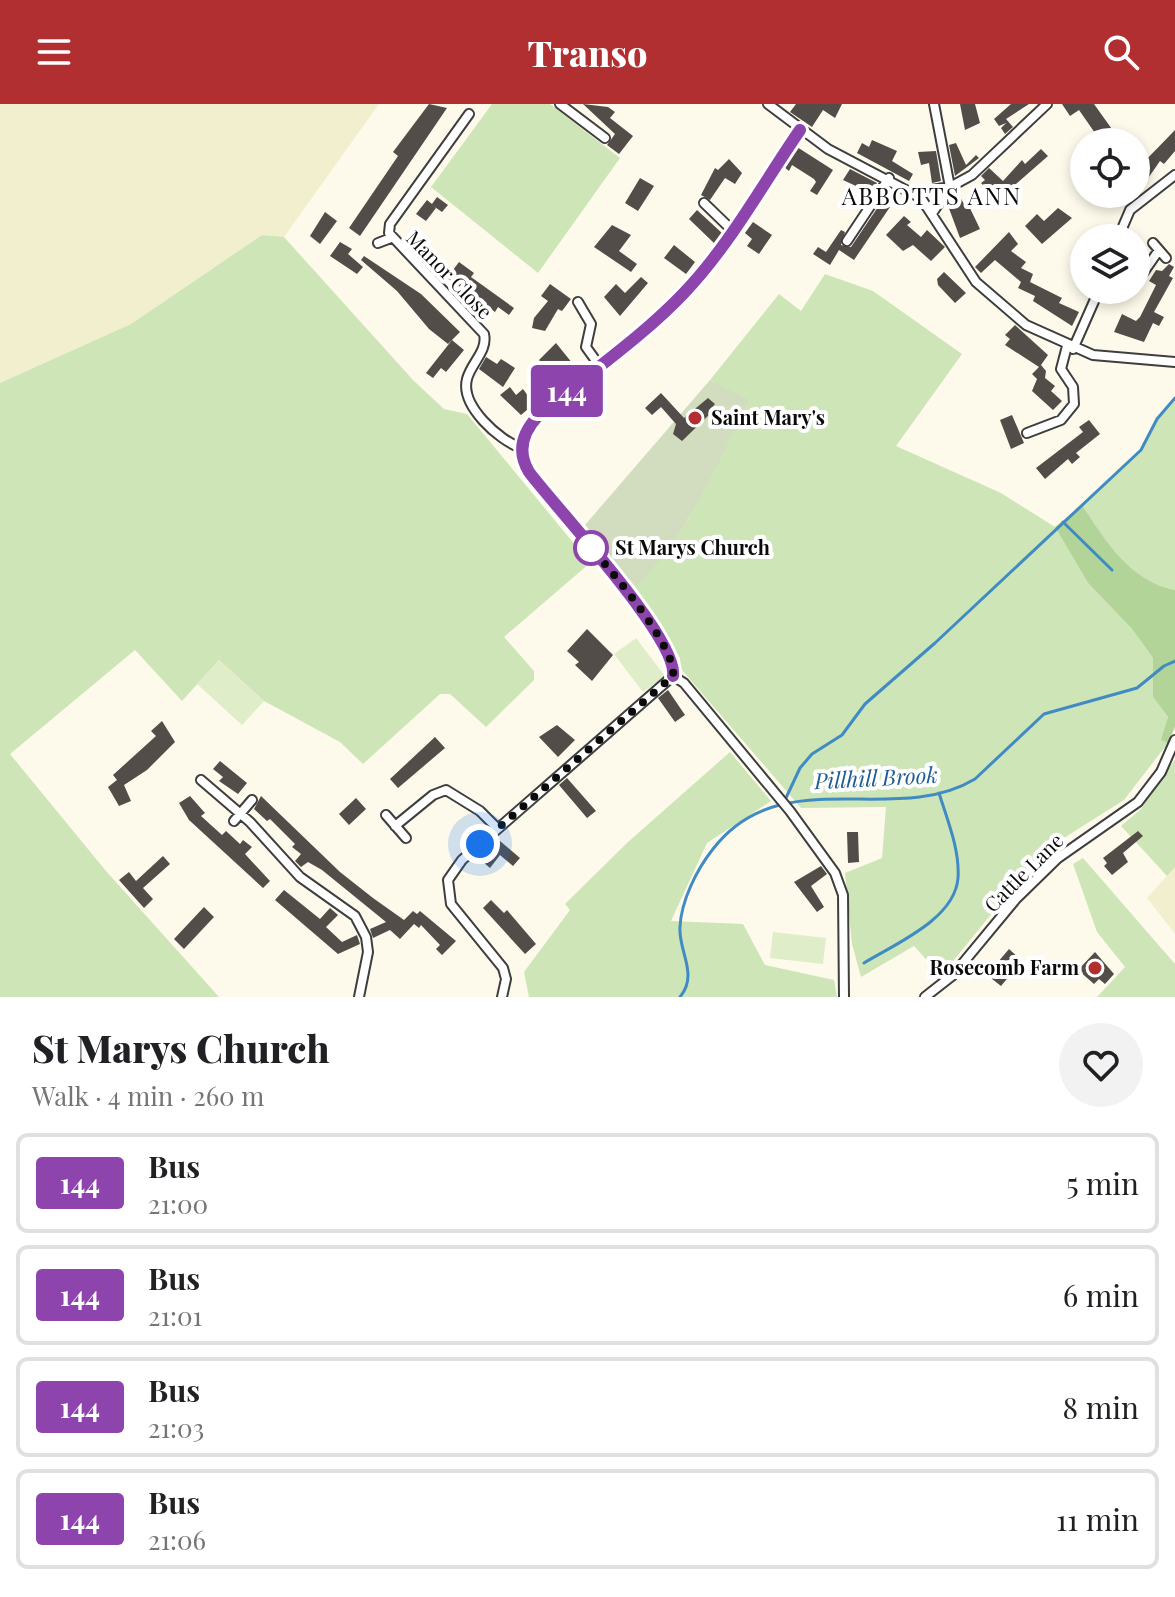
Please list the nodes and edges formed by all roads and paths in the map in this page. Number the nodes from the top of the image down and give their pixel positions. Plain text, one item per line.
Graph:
1 (560, 104) edge
2 (768, 104) edge
3 (934, 104) edge
4 (1047, 104) edge
5 (464, 115) dead end
6 (800, 130) junction
7 (605, 138) dead end
8 (1175, 175) edge
9 (889, 178) junction
10 (950, 187) junction
11 (914, 193) junction
12 (704, 203) dead end
13 (933, 212) junction
14 (1124, 224) edge
15 (734, 232) junction
16 (391, 238) junction
17 (847, 241) dead end
18 (378, 243) dead end
19 (1150, 257) edge
20 (1166, 258) dead end
21 (578, 302) dead end
22 (1092, 304) edge
23 (586, 347) junction
24 (1070, 347) junction
25 (576, 349) dead end
26 (1175, 362) edge
27 (599, 365) junction
28 (1027, 433) dead end
29 (521, 448) junction
30 (673, 676) junction
31 (1175, 740) edge
32 (201, 780) dead end
33 (252, 800) dead end
34 (386, 815) dead end
35 (238, 817) junction
36 (395, 826) junction
37 (497, 828) junction
38 (406, 838) dead end
39 (359, 997) edge
40 (502, 997) edge
41 (844, 997) edge
42 (925, 997) edge

1 - 7 street
2 - 6 street
3 - 10 street
4 - 10 street
5 - 16 street, Manor Close
6 - 9 street
6 - 15 street
8 - 14 street
9 - 11 street
9 - 17 street
10 - 11 street
10 - 13 street
11 - 13 street
12 - 15 street
13 - 24 street
15 - 27 street
16 - 18 street, Manor Close
16 - 29 street, Manor Close
19 - 20 street
21 - 23 street
22 - 24 street
23 - 25 street
23 - 27 street
24 - 26 street
24 - 28 street
27 - 29 street
29 - 30 street
30 - 37 street
30 - 41 street
31 - 42 street, Cattle Lane
32 - 35 street
33 - 35 street
34 - 36 street
35 - 39 street
36 - 37 street
36 - 38 street
37 - 40 street

